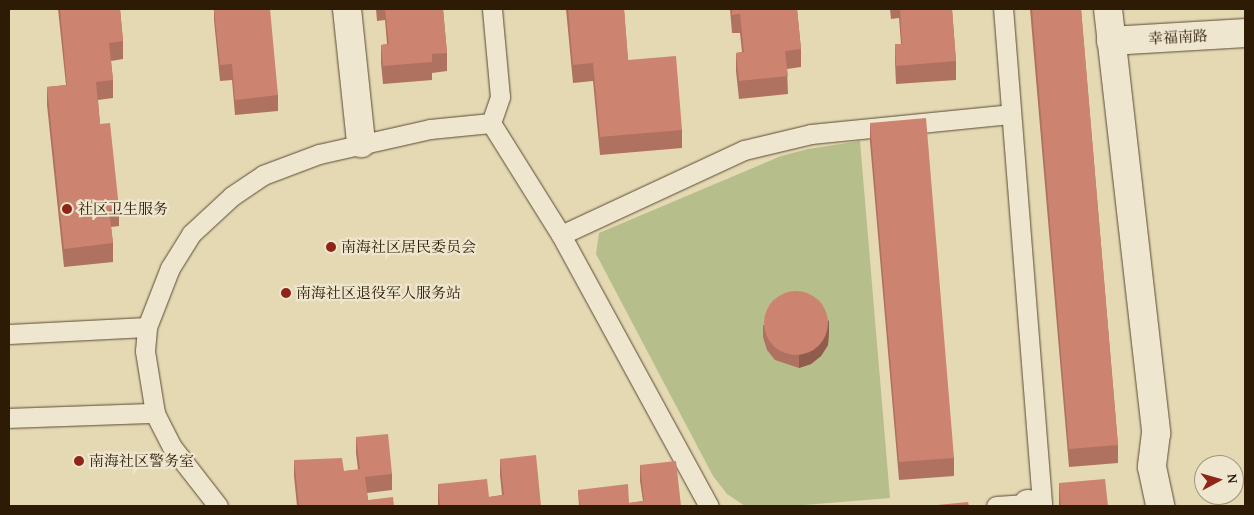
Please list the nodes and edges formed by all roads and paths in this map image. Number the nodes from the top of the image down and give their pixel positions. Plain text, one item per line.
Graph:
1 (347, 9) edge
2 (492, 9) edge
3 (1003, 9) edge
4 (1108, 9) edge
5 (1245, 33) edge
6 (1111, 41) junction
7 (1010, 114) junction
8 (491, 123) junction
9 (361, 143) junction
10 (561, 235) junction
11 (147, 327) junction
12 (9, 334) edge
13 (155, 413) junction
14 (9, 418) edge
15 (1028, 505) edge
16 (218, 506) edge
17 (709, 506) edge
18 (996, 506) edge
19 (1160, 506) edge

1 - 9 street
2 - 8 lane
3 - 7 lane
4 - 6 street
5 - 6 street, 幸福南路
6 - 19 street
7 - 10 lane
7 - 15 lane
8 - 9 lane
8 - 10 lane
9 - 11 lane
10 - 17 lane
11 - 12 lane
11 - 13 lane
13 - 14 lane
13 - 16 lane
15 - 18 lane

